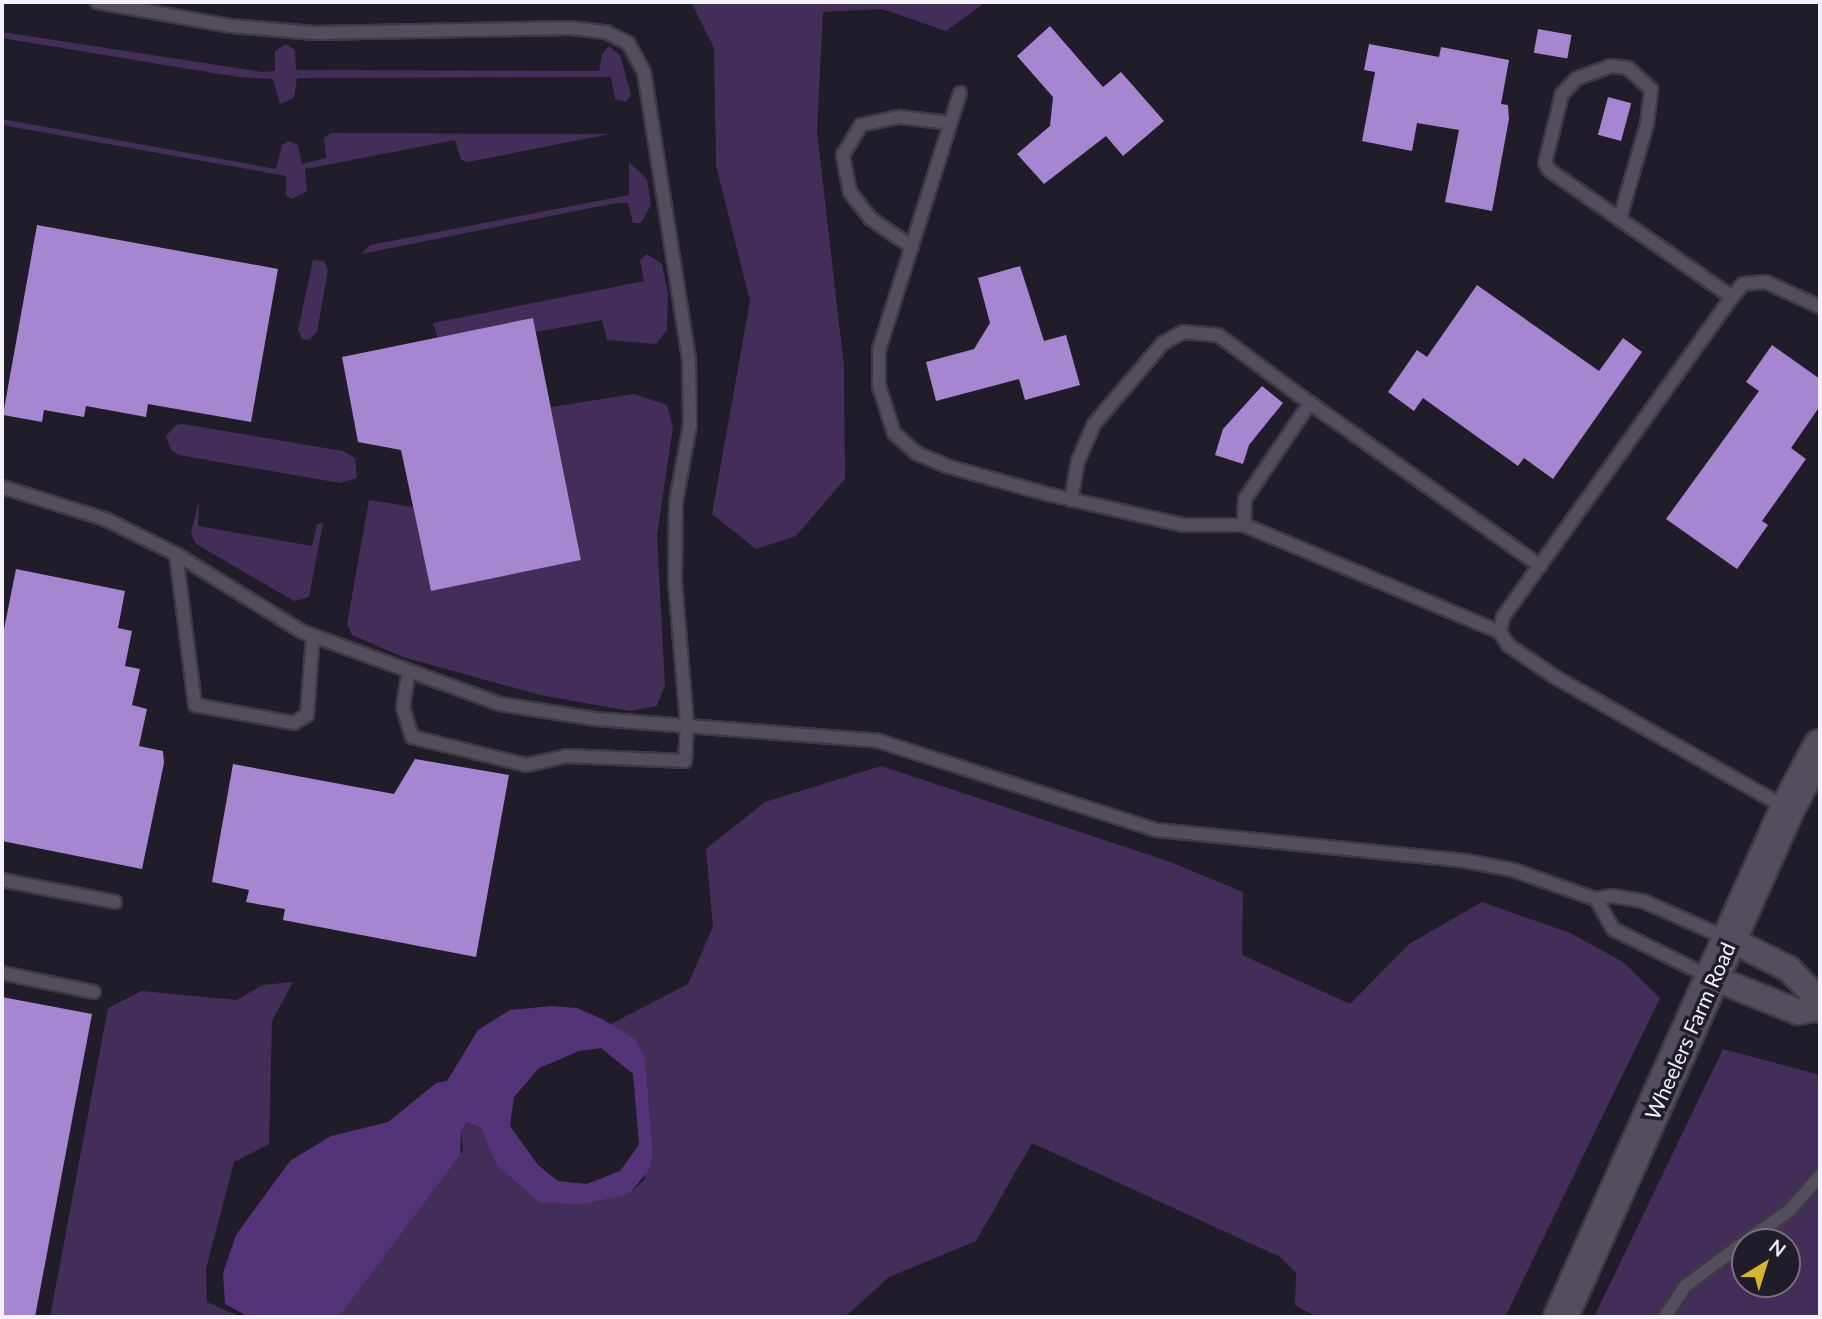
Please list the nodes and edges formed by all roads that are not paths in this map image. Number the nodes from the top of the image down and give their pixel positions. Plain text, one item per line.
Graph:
1 (97, 2) edge
2 (960, 93) dead end
3 (951, 123) junction
4 (1620, 218) junction
5 (912, 247) junction
6 (1732, 297) junction
7 (1820, 307) edge
8 (1310, 403) junction
9 (2, 487) edge
10 (1071, 500) junction
11 (1244, 525) junction
12 (176, 554) junction
13 (1540, 566) junction
14 (1500, 632) junction
15 (313, 636) junction
16 (408, 674) junction
17 (687, 724) junction
18 (1820, 746) edge
19 (1787, 808) junction
20 (2, 880) edge
21 (1595, 899) junction
22 (115, 902) dead end
23 (1731, 940) junction
24 (2, 973) edge
25 (1714, 978) junction
26 (94, 992) dead end
27 (1819, 1009) edge
28 (1820, 1176) edge
29 (1765, 1228) edge
30 (1731, 1252) edge
31 (1560, 1317) edge
32 (1665, 1317) edge

1 - 17 lane
2 - 3 lane
3 - 5 lane
3 - 5 lane
4 - 4 lane
4 - 6 lane
5 - 10 lane
6 - 7 lane
6 - 13 lane
8 - 10 lane
8 - 11 lane
8 - 13 lane
9 - 12 lane
10 - 11 lane
11 - 14 lane
12 - 15 lane
12 - 15 lane
13 - 14 lane
14 - 19 lane
15 - 16 lane
16 - 17 lane
16 - 17 lane
17 - 21 lane
18 - 19 main road, Wheelers Farm Road
19 - 23 main road, Wheelers Farm Road
20 - 22 lane
21 - 23 lane
21 - 25 lane
23 - 25 main road, Wheelers Farm Road
23 - 27 street
24 - 26 lane
25 - 27 street
25 - 31 main road, Wheelers Farm Road
28 - 29 lane
30 - 32 lane

